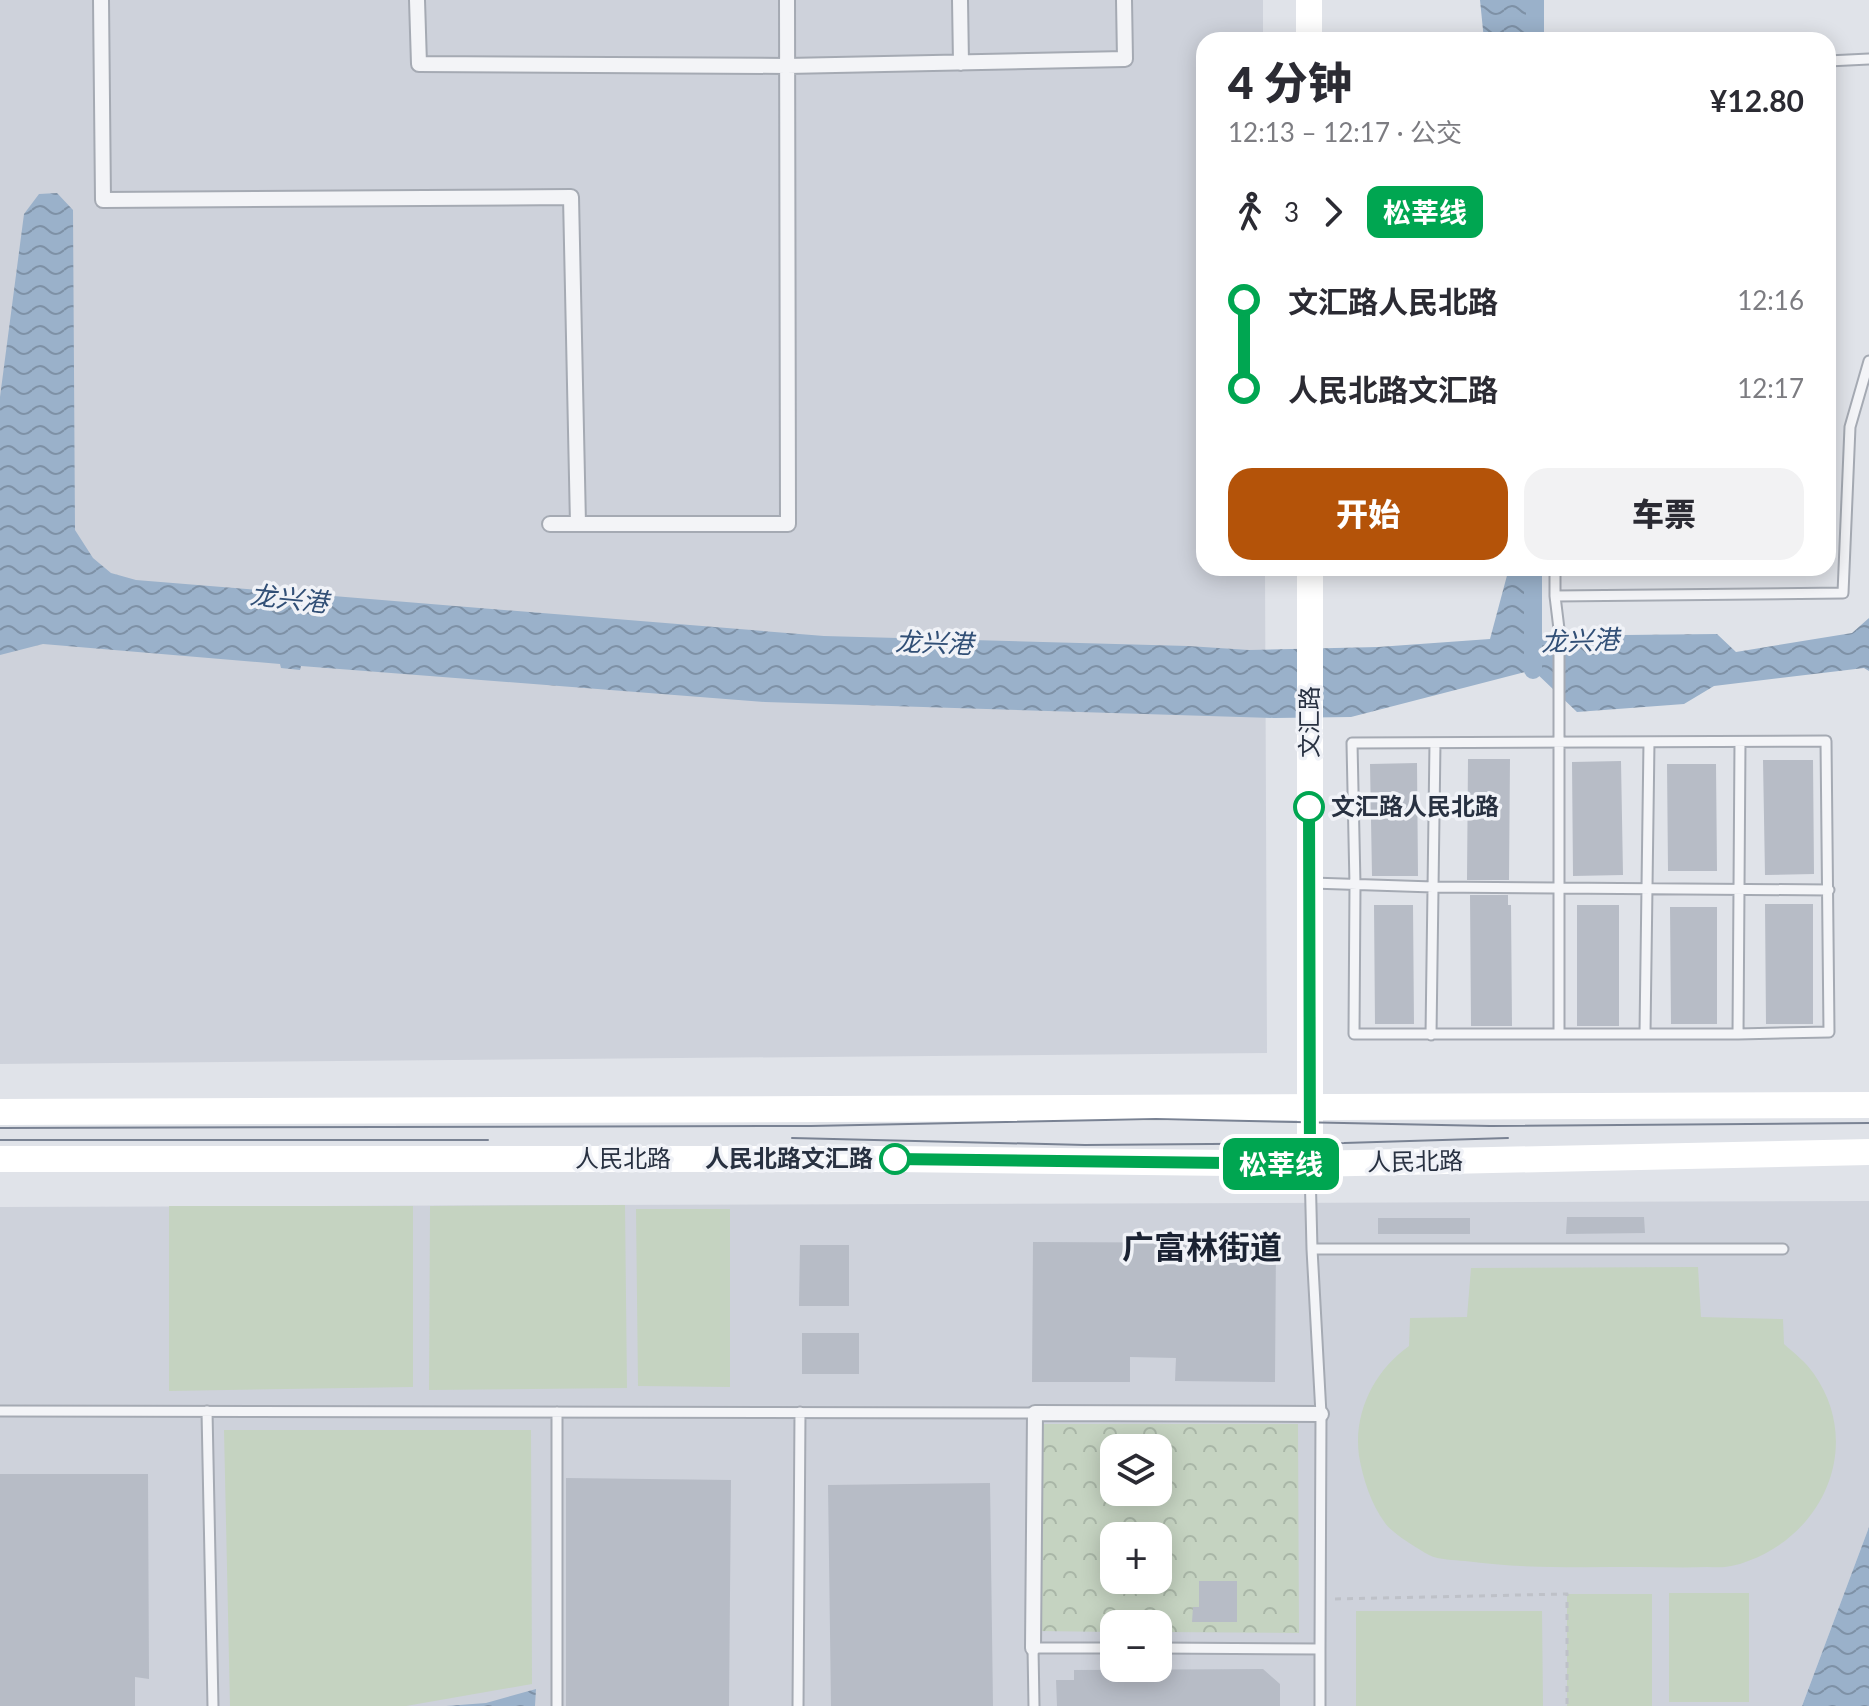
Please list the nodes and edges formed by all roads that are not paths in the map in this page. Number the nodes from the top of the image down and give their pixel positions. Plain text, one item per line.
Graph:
1 (101, 0) edge
2 (417, 0) edge
3 (787, 0) edge
4 (960, 0) edge
5 (1124, 0) edge
6 (1309, 0) edge
7 (1309, 32) edge
8 (1869, 59) edge
9 (1836, 61) edge
10 (961, 63) junction
11 (787, 66) junction
12 (1869, 361) edge
13 (550, 524) dead end
14 (578, 524) junction
15 (1310, 576) edge
16 (1555, 576) edge
17 (1555, 596) junction
18 (1649, 742) junction
19 (1740, 742) junction
20 (1435, 743) junction
21 (1559, 743) junction
22 (1310, 882) junction
23 (1355, 885) junction
24 (1433, 887) junction
25 (1559, 888) junction
26 (1647, 889) junction
27 (1739, 889) junction
28 (1829, 890) junction
29 (1645, 1033) junction
30 (1559, 1034) junction
31 (1738, 1034) junction
32 (1431, 1035) junction
33 (1869, 1105) edge
34 (1311, 1106) junction
35 (0, 1112) edge
36 (1869, 1152) edge
37 (0, 1159) edge
38 (1310, 1164) junction
39 (1312, 1249) junction
40 (1783, 1249) dead end
41 (0, 1411) edge
42 (207, 1411) junction
43 (557, 1412) junction
44 (800, 1412) junction
45 (1035, 1413) junction
46 (1321, 1414) junction
47 (1033, 1648) junction
48 (1100, 1648) edge
49 (1172, 1648) edge
50 (1320, 1649) junction
51 (213, 1706) edge
52 (557, 1706) edge
53 (798, 1706) edge
54 (1034, 1706) edge
55 (1320, 1706) edge

1 - 14 street
2 - 11 street
3 - 11 street
4 - 10 street
5 - 10 street
6 - 7 main road
8 - 9 lane
10 - 11 street
11 - 14 street
12 - 17 lane
13 - 14 street
15 - 22 main road, 文汇路
16 - 17 lane
17 - 21 lane
18 - 19 lane
18 - 21 lane
18 - 26 lane
19 - 27 lane
19 - 28 lane
20 - 21 lane
20 - 23 lane
20 - 24 lane
21 - 25 lane
22 - 23 lane
22 - 34 main road, 文汇路
23 - 24 lane
23 - 32 lane
24 - 25 lane
24 - 32 lane
25 - 26 lane
25 - 30 lane
26 - 27 lane
26 - 29 lane
27 - 28 lane
27 - 31 lane
28 - 31 lane
29 - 30 lane
29 - 31 lane
30 - 32 lane
33 - 34 main road, 人民北路
34 - 35 main road, 人民北路
34 - 38 main road, 文汇路
36 - 38 main road, 人民北路
37 - 38 main road, 人民北路
38 - 39 lane
39 - 40 lane
39 - 46 lane
41 - 42 lane
42 - 43 lane
42 - 51 lane
43 - 44 lane
43 - 52 lane
44 - 45 lane
44 - 53 lane
45 - 46 street
45 - 47 street
46 - 50 lane
47 - 48 lane
47 - 54 lane
49 - 50 lane
50 - 55 lane

